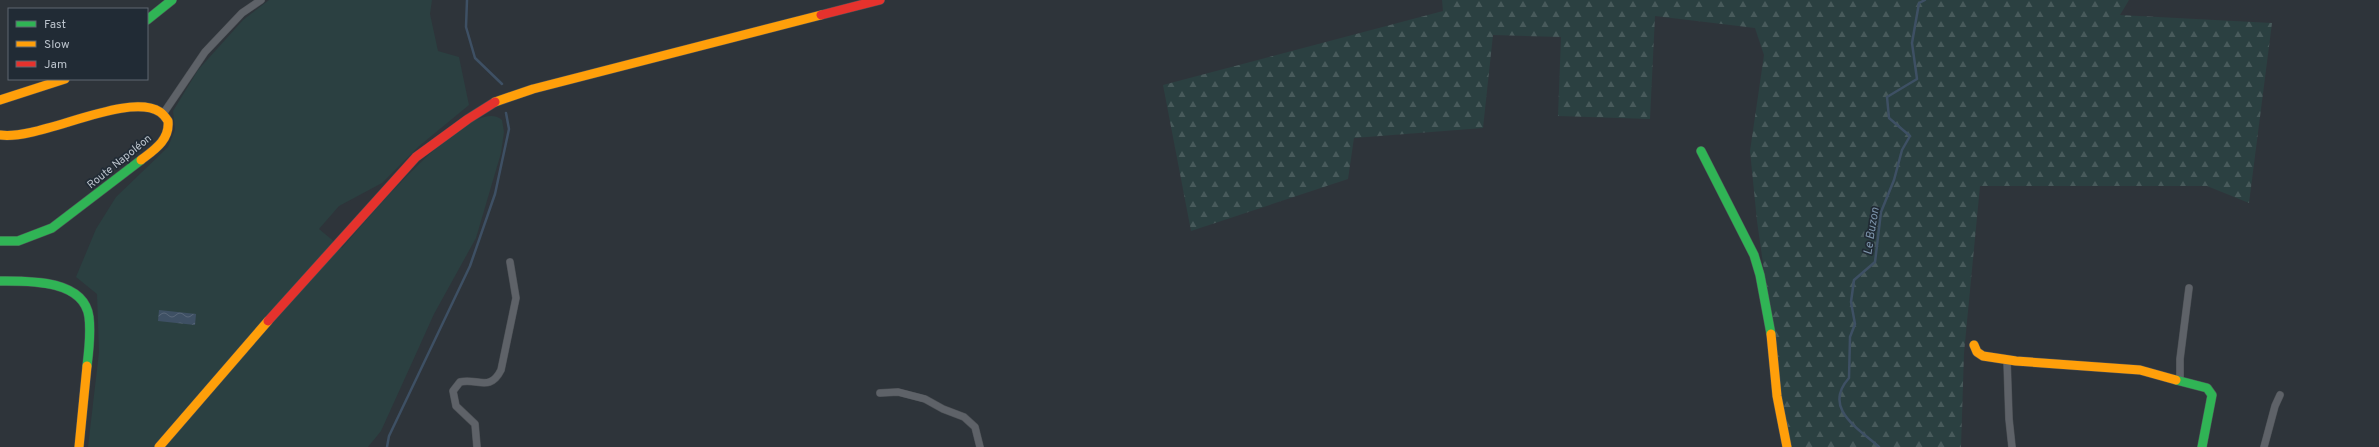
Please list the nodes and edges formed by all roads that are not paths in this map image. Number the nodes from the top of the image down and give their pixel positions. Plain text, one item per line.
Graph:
1 (172, 0) edge
2 (261, 0) edge
3 (880, 0) edge
4 (148, 19) edge
5 (62, 80) edge
6 (0, 100) edge
7 (163, 114) junction
8 (0, 135) edge
9 (1701, 151) dead end
10 (0, 241) edge
11 (510, 262) dead end
12 (0, 281) edge
13 (2189, 288) dead end
14 (1974, 345) dead end
15 (2007, 360) junction
16 (2180, 380) junction
17 (880, 393) dead end
18 (2280, 395) dead end
19 (79, 447) edge
20 (159, 447) edge
21 (477, 447) edge
22 (980, 447) edge
23 (1787, 447) edge
24 (2012, 447) edge
25 (2202, 447) edge
26 (2264, 447) edge

1 - 4 street
2 - 7 street
3 - 20 street
5 - 6 street
7 - 8 street
7 - 10 street, Route Napoléon
9 - 23 street
11 - 21 street
12 - 19 street
13 - 16 street
14 - 15 street
15 - 16 street
15 - 24 street
16 - 25 street
17 - 22 street
18 - 26 street

